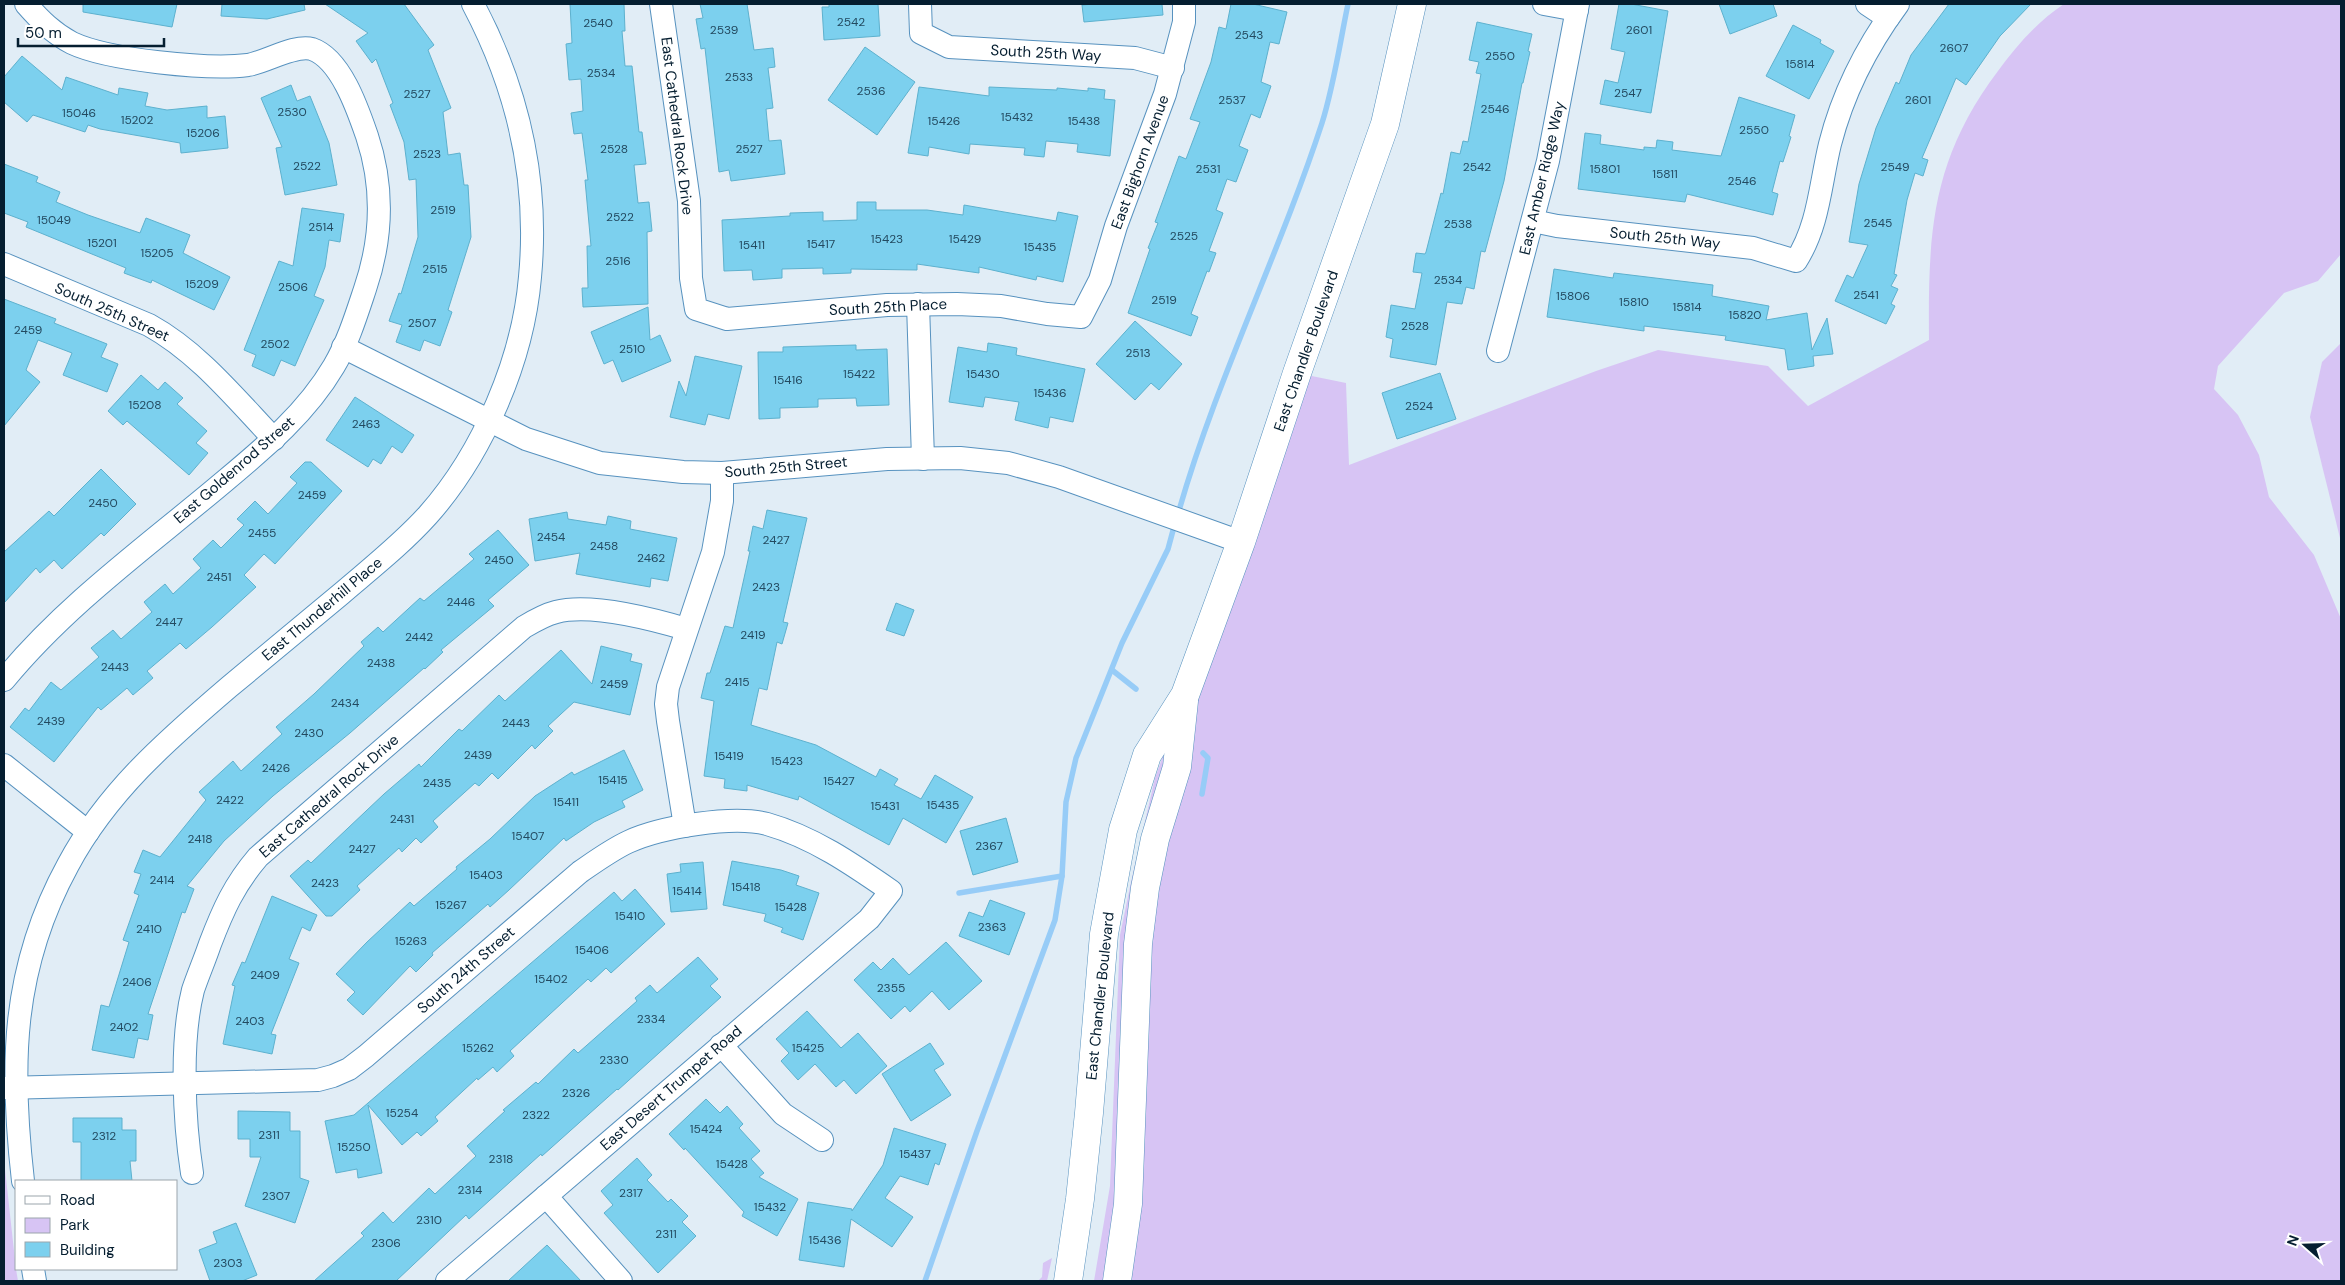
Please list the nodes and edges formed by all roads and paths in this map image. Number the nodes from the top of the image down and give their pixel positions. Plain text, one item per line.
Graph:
1 (26, 4) edge
2 (473, 4) edge
3 (660, 4) edge
4 (920, 4) edge
5 (1184, 4) edge
6 (1412, 4) edge
7 (1544, 4) edge
8 (1867, 4) edge
9 (1578, 7) edge
10 (1892, 11) edge
11 (1173, 68) junction
12 (1533, 220) junction
13 (4, 264) edge
14 (918, 304) junction
15 (696, 309) joint
16 (1081, 317) joint
17 (343, 347) junction
18 (1498, 350) dead end
19 (489, 420) junction
20 (274, 439) junction
21 (923, 459) junction
22 (722, 473) junction
23 (1241, 542) junction
24 (686, 629) junction
25 (4, 680) edge
26 (1185, 695) junction
27 (4, 765) edge
28 (684, 826) junction
29 (88, 832) junction
30 (891, 891) joint
31 (721, 1045) junction
32 (186, 1084) junction
33 (9, 1088) edge
34 (822, 1140) dead end
35 (192, 1173) dead end
36 (23, 1180) edge
37 (546, 1196) junction
38 (447, 1281) edge
39 (621, 1281) edge
40 (1068, 1281) edge
41 (1117, 1281) edge

1 - 17 street, East Goldenrod Street
2 - 19 street, East Thunderhill Place
3 - 15 street, East Cathedral Rock Drive
4 - 11 street, South 25th Way
5 - 11 street, East Bighorn Avenue
6 - 23 main road, East Chandler Boulevard
7 - 9 street
8 - 10 street
9 - 12 street, East Amber Ridge Way
10 - 12 street, South 25th Way
11 - 16 street, East Bighorn Avenue
12 - 18 street, East Amber Ridge Way
13 - 20 street, South 25th Street
14 - 15 street, South 25th Place
14 - 16 street, South 25th Place
14 - 21 street
17 - 19 street, South 25th Street
17 - 20 street, East Goldenrod Street
19 - 22 street, South 25th Street
19 - 29 street, East Thunderhill Place
20 - 25 street, East Goldenrod Street
21 - 22 street, South 25th Street
21 - 23 street, South 25th Street
22 - 24 street
23 - 26 main road, East Chandler Boulevard
24 - 28 street
24 - 32 street, East Cathedral Rock Drive
26 - 40 main road, East Chandler Boulevard
26 - 41 main road, East Chandler Boulevard
27 - 29 street
28 - 30 street, South 24th Street
28 - 32 street, South 24th Street
29 - 33 street, East Thunderhill Place
30 - 31 street, East Desert Trumpet Road
31 - 34 street
31 - 37 street, East Desert Trumpet Road
32 - 33 street, South 24th Street
32 - 35 street, East Cathedral Rock Drive
33 - 36 street, East Thunderhill Place
37 - 38 street, East Desert Trumpet Road
37 - 39 street

